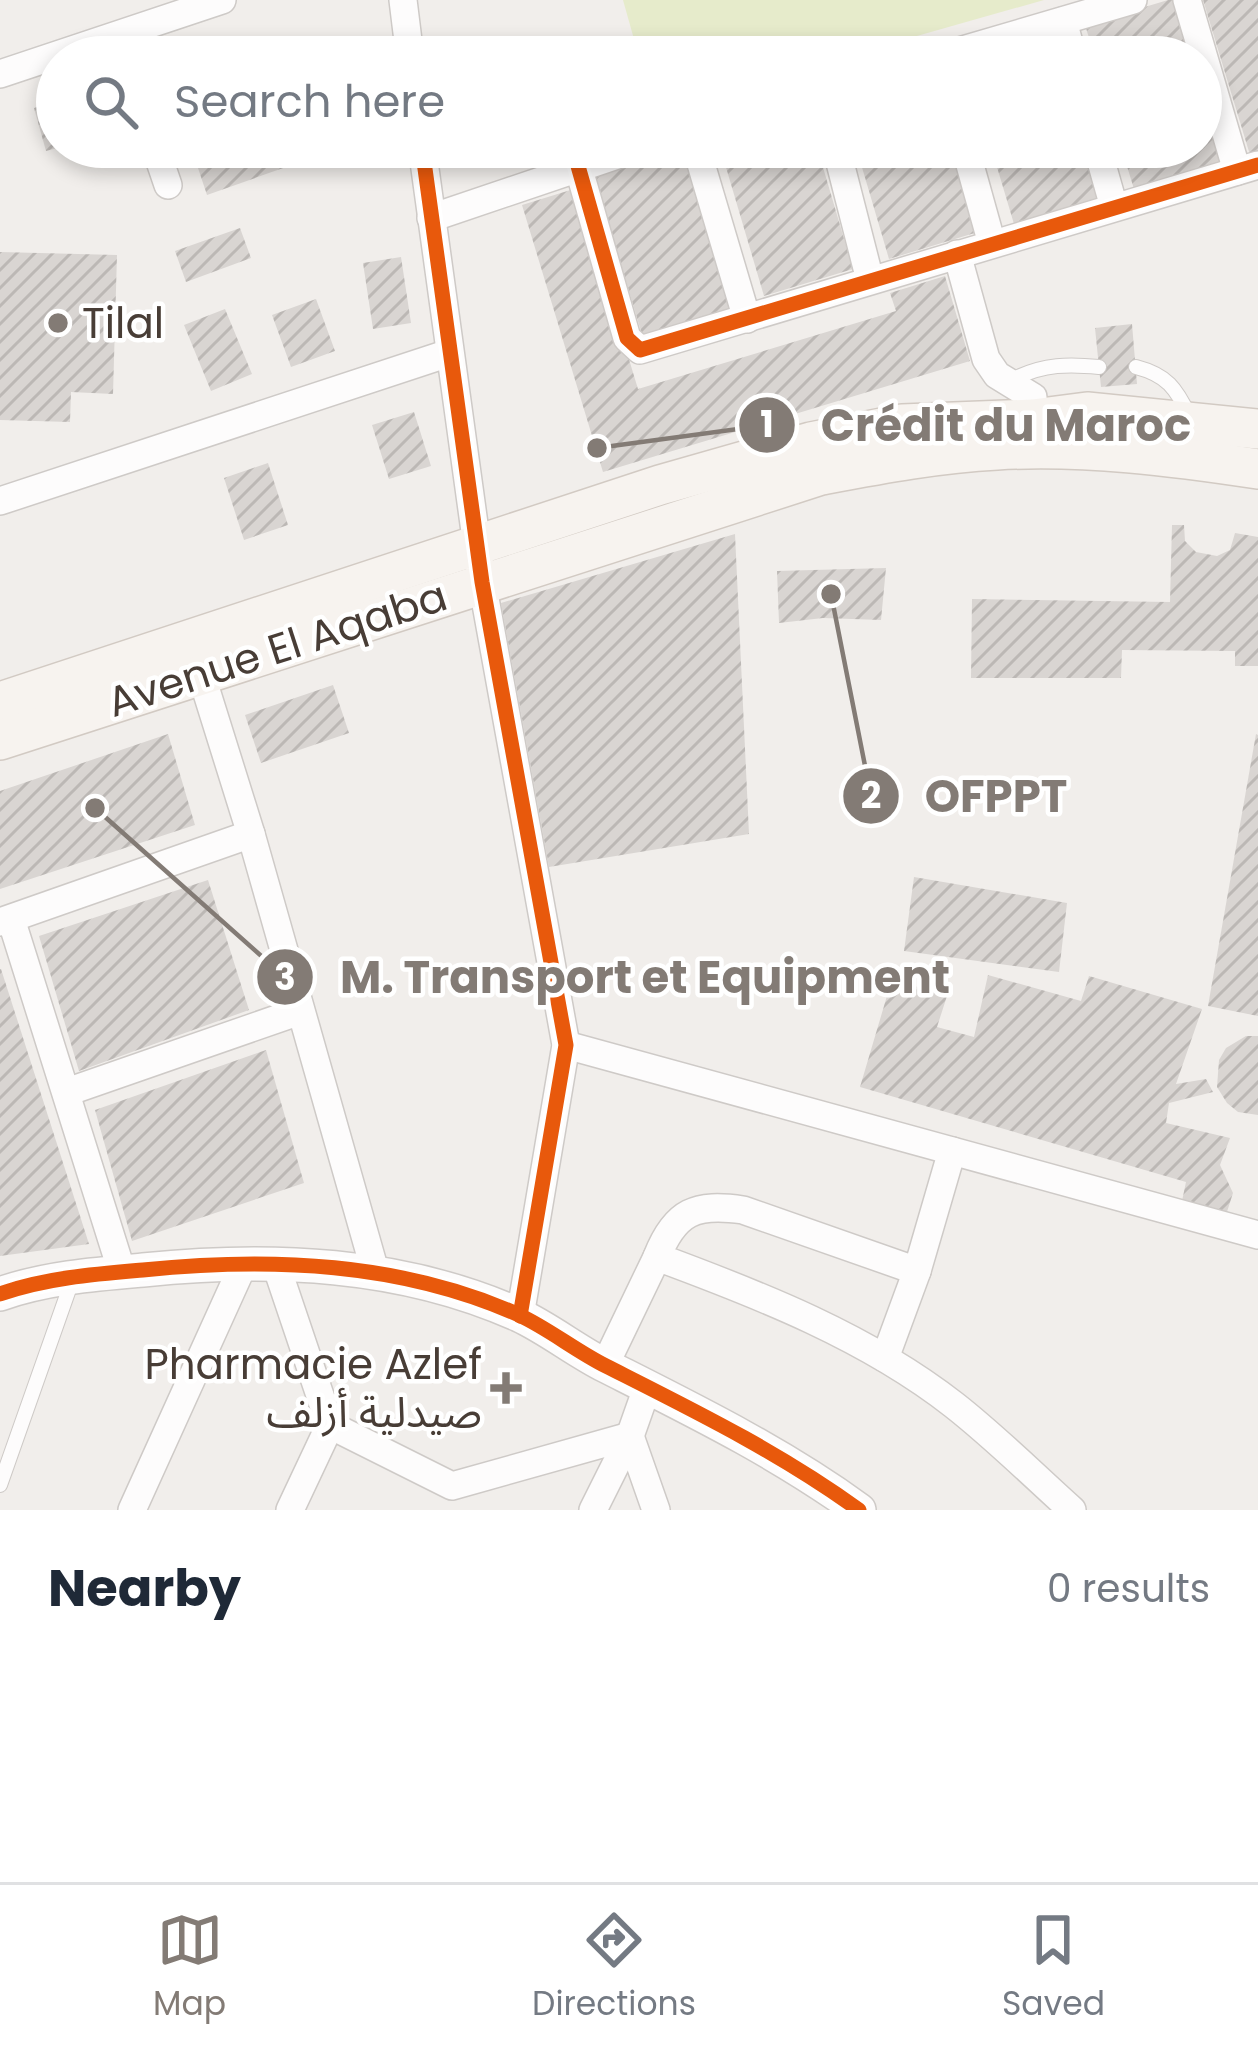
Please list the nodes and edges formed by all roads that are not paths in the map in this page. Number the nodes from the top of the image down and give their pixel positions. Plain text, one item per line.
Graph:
1 (222, 0) edge
2 (403, 0) edge
3 (1133, 0) edge
4 (1187, 0) edge
5 (1063, 21) junction
6 (143, 36) edge
7 (407, 36) edge
8 (1012, 36) edge
9 (1067, 36) edge
10 (1200, 36) edge
11 (36, 66) edge
12 (0, 74) edge
13 (1222, 98) edge
14 (162, 168) edge
15 (425, 168) edge
16 (572, 168) edge
17 (579, 168) edge
18 (702, 168) edge
19 (841, 168) edge
20 (971, 168) edge
21 (1103, 168) edge
22 (1247, 168) edge
23 (167, 185) dead end
24 (1114, 207) junction
25 (431, 218) junction
26 (992, 244) junction
27 (957, 254) junction
28 (870, 280) junction
29 (747, 319) junction
30 (448, 353) junction
31 (1099, 367) dead end
32 (1136, 367) dead end
33 (1033, 408) junction
34 (1192, 422) junction
35 (1258, 429) edge
36 (1258, 469) edge
37 (0, 501) edge
38 (479, 564) junction
39 (201, 674) junction
40 (0, 702) edge
41 (0, 740) edge
42 (251, 834) junction
43 (5, 920) edge
44 (300, 1011) junction
45 (566, 1045) junction
46 (68, 1092) junction
47 (952, 1151) junction
48 (1258, 1235) edge
49 (657, 1257) junction
50 (260, 1262) junction
51 (375, 1271) junction
52 (917, 1271) junction
53 (122, 1272) junction
54 (73, 1278) junction
55 (0, 1294) edge
56 (520, 1316) junction
57 (885, 1358) junction
58 (605, 1365) junction
59 (648, 1385) junction
60 (330, 1425) junction
61 (631, 1436) junction
62 (0, 1485) edge
63 (446, 1498) edge
64 (132, 1510) edge
65 (290, 1510) edge
66 (593, 1510) edge
67 (656, 1510) edge
68 (859, 1510) edge
69 (1072, 1510) edge

1 - 6 street
2 - 7 street
3 - 5 street
4 - 10 street
5 - 8 street
5 - 9 street
11 - 12 street
13 - 22 street
14 - 23 street
15 - 25 street
16 - 25 street
17 - 29 street
18 - 29 street
19 - 28 street
20 - 26 street
21 - 24 street
22 - 24 street
24 - 26 street
25 - 30 street
26 - 27 street
27 - 28 street
27 - 33 street
28 - 29 street
30 - 37 street
30 - 38 street
31 - 33 lane
32 - 34 lane
33 - 34 main road, Avenue El Aqaba
33 - 38 main road, Avenue El Aqaba
34 - 35 main road, Avenue El Aqaba
36 - 38 main road, Avenue El Aqaba
38 - 39 main road, Avenue El Aqaba
38 - 40 main road, Avenue El Aqaba
38 - 45 street
39 - 41 main road, Avenue El Aqaba
39 - 42 street
42 - 43 street
42 - 44 street
43 - 46 street
44 - 46 street
44 - 51 street
45 - 47 street
45 - 56 street
46 - 53 street
47 - 48 street
47 - 52 street
49 - 52 street
49 - 57 street
49 - 58 street
50 - 51 street
50 - 53 street
50 - 60 street
50 - 64 street
51 - 56 street
52 - 57 street
53 - 54 street
54 - 55 street
54 - 62 lane
56 - 58 street
57 - 69 street
58 - 59 street
59 - 61 street
59 - 68 street
60 - 63 street
60 - 65 street
61 - 63 street
61 - 66 street
61 - 67 street

